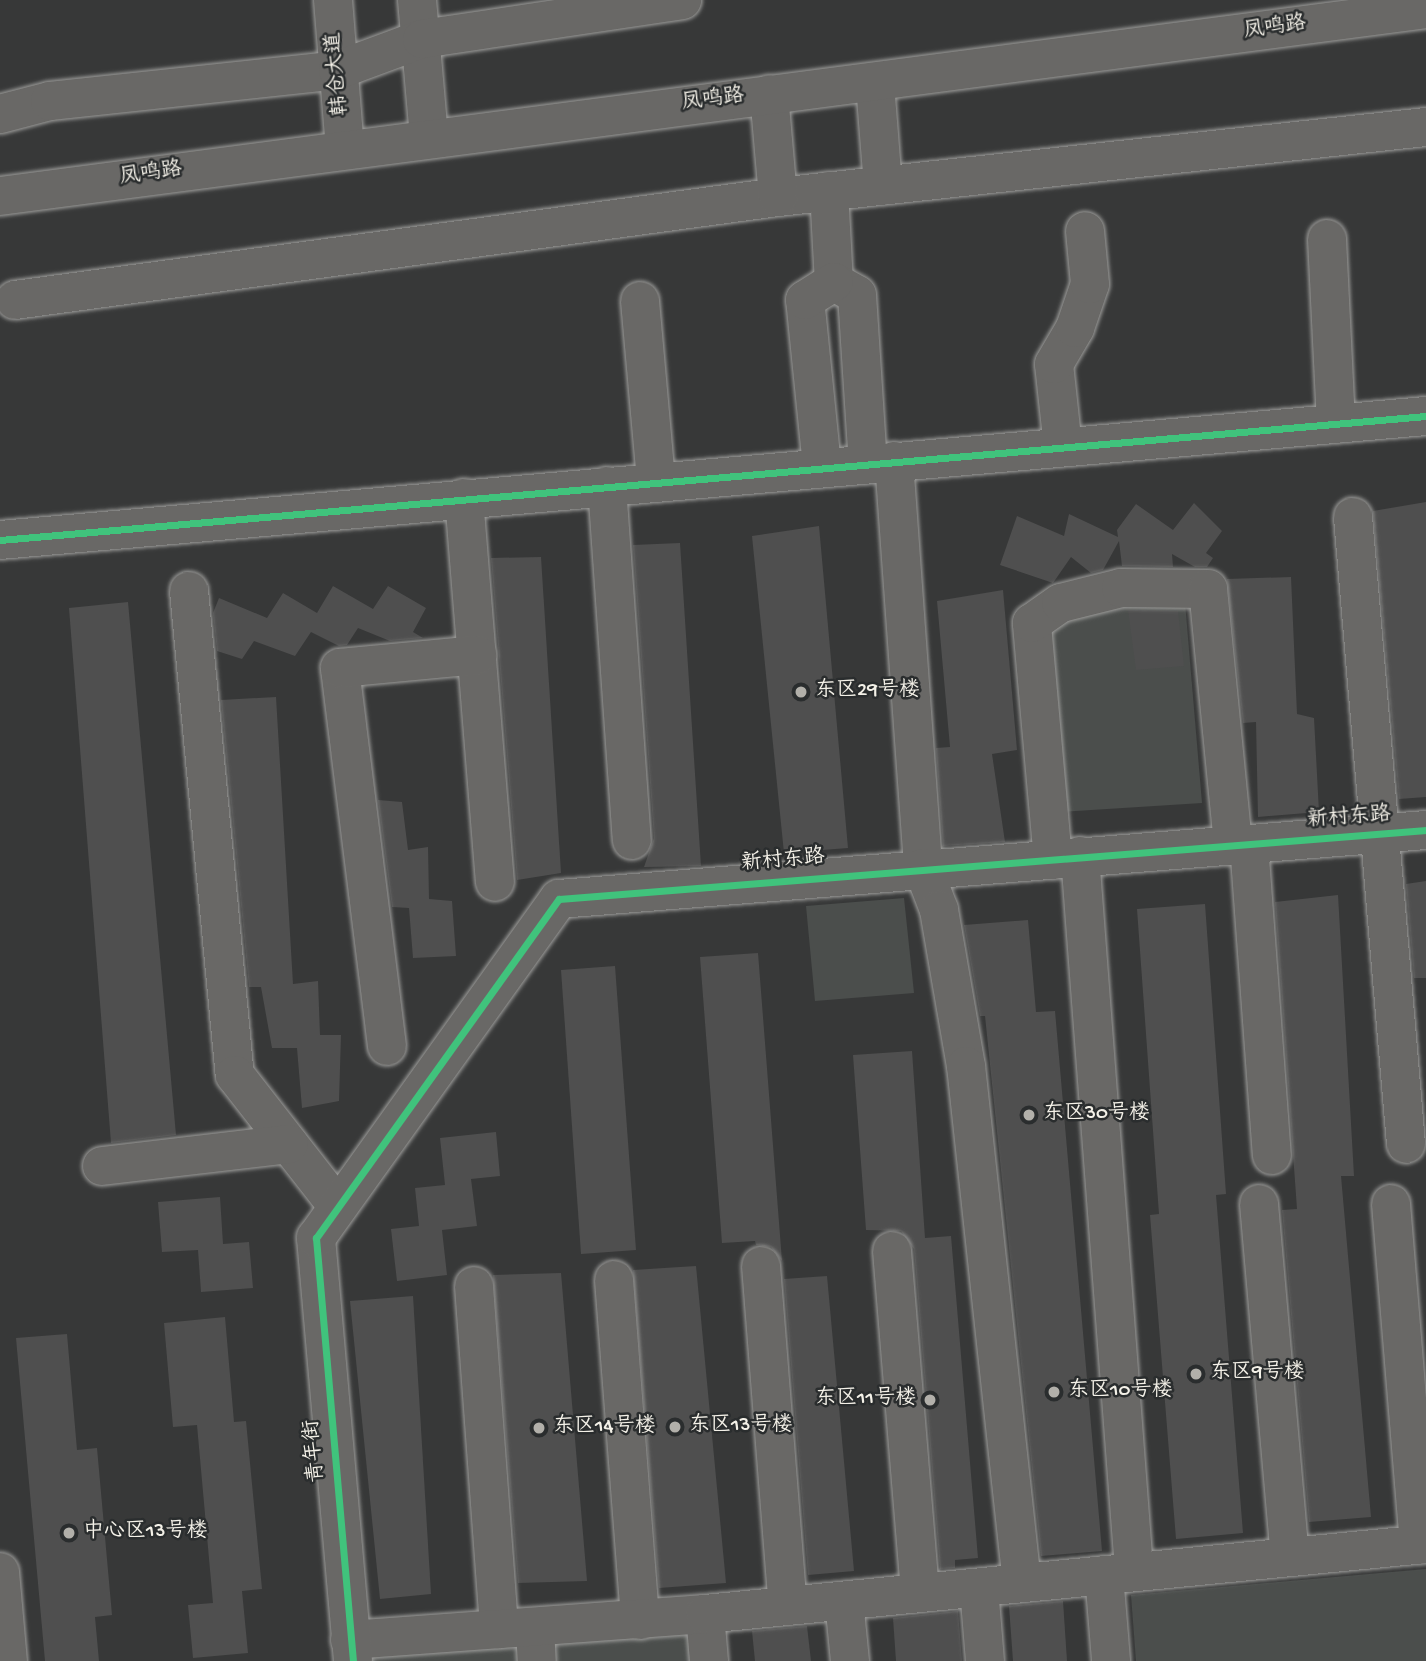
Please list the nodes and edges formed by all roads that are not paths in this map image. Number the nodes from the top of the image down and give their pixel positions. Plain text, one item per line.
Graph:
1 (333, 0) edge
2 (418, 0) edge
3 (682, 0) edge
4 (1426, 9) edge
5 (422, 39) junction
6 (338, 70) junction
7 (875, 84) junction
8 (769, 94) junction
9 (0, 114) edge
10 (1426, 128) edge
11 (429, 138) junction
12 (345, 148) junction
13 (883, 186) junction
14 (829, 191) junction
15 (0, 196) edge
16 (778, 197) junction
17 (1085, 231) dead end
18 (1327, 239) dead end
19 (834, 282) junction
20 (15, 300) dead end
21 (639, 301) dead end
22 (1426, 416) edge
23 (1336, 424) junction
24 (1063, 447) junction
25 (881, 462) junction
26 (822, 466) junction
27 (656, 481) junction
28 (607, 485) junction
29 (464, 498) junction
30 (1353, 517) dead end
31 (0, 540) edge
32 (188, 591) dead end
33 (477, 655) junction
34 (1426, 830) edge
35 (1381, 834) junction
36 (632, 840) dead end
37 (1241, 844) junction
38 (1066, 858) junction
39 (923, 868) junction
40 (495, 882) dead end
41 (387, 1046) dead end
42 (289, 1144) junction
43 (1406, 1144) dead end
44 (1272, 1155) dead end
45 (102, 1166) dead end
46 (1259, 1204) dead end
47 (1391, 1204) dead end
48 (338, 1206) junction
49 (316, 1238) joint
50 (892, 1251) dead end
51 (761, 1266) dead end
52 (614, 1280) dead end
53 (474, 1286) dead end
54 (1422, 1545) edge
55 (1290, 1556) junction
56 (0, 1572) edge
57 (1119, 1572) junction
58 (1022, 1583) junction
59 (979, 1588) junction
60 (920, 1592) junction
61 (844, 1601) junction
62 (788, 1606) junction
63 (705, 1614) junction
64 (640, 1620) junction
65 (524, 1639) edge
66 (352, 1650) edge
67 (9, 1661) edge
68 (709, 1661) edge
69 (850, 1661) edge
70 (985, 1661) edge
71 (1111, 1661) edge

1 - 6 street, 韩仓大道
2 - 5 street
3 - 5 street
4 - 7 street, 凤鸣路
5 - 6 street
5 - 11 street
6 - 9 street
6 - 12 street, 韩仓大道
7 - 8 street, 凤鸣路
7 - 13 street
8 - 11 street, 凤鸣路
8 - 16 street
10 - 13 street
11 - 12 street, 凤鸣路
12 - 15 street, 凤鸣路
13 - 14 street
14 - 16 street
14 - 19 street
16 - 20 street
17 - 24 street
18 - 23 street
19 - 25 street
19 - 26 street
21 - 27 street
22 - 23 street
23 - 24 street
24 - 25 street
25 - 26 street
25 - 39 street
26 - 27 street
27 - 28 street
28 - 29 street
28 - 36 street
29 - 31 street
29 - 33 street
30 - 35 street
32 - 42 street
33 - 40 street
33 - 41 street
34 - 35 street, 新村东路
35 - 37 street, 新村东路
35 - 43 street
37 - 38 street, 新村东路
37 - 38 street
37 - 44 street
38 - 39 street, 新村东路
38 - 57 street
39 - 48 street, 新村东路
39 - 58 street
42 - 45 street
42 - 48 street
46 - 55 street
47 - 54 street
48 - 49 street, 新村东路
49 - 66 street, 青年街
50 - 60 street
51 - 62 street
52 - 64 street
53 - 65 street
54 - 55 street
55 - 57 street
56 - 67 street
57 - 58 street
57 - 71 street
58 - 59 street
59 - 60 street
59 - 70 street
60 - 61 street
61 - 62 street
61 - 69 street
62 - 63 street
63 - 64 street
63 - 68 street
64 - 65 street
65 - 66 street

